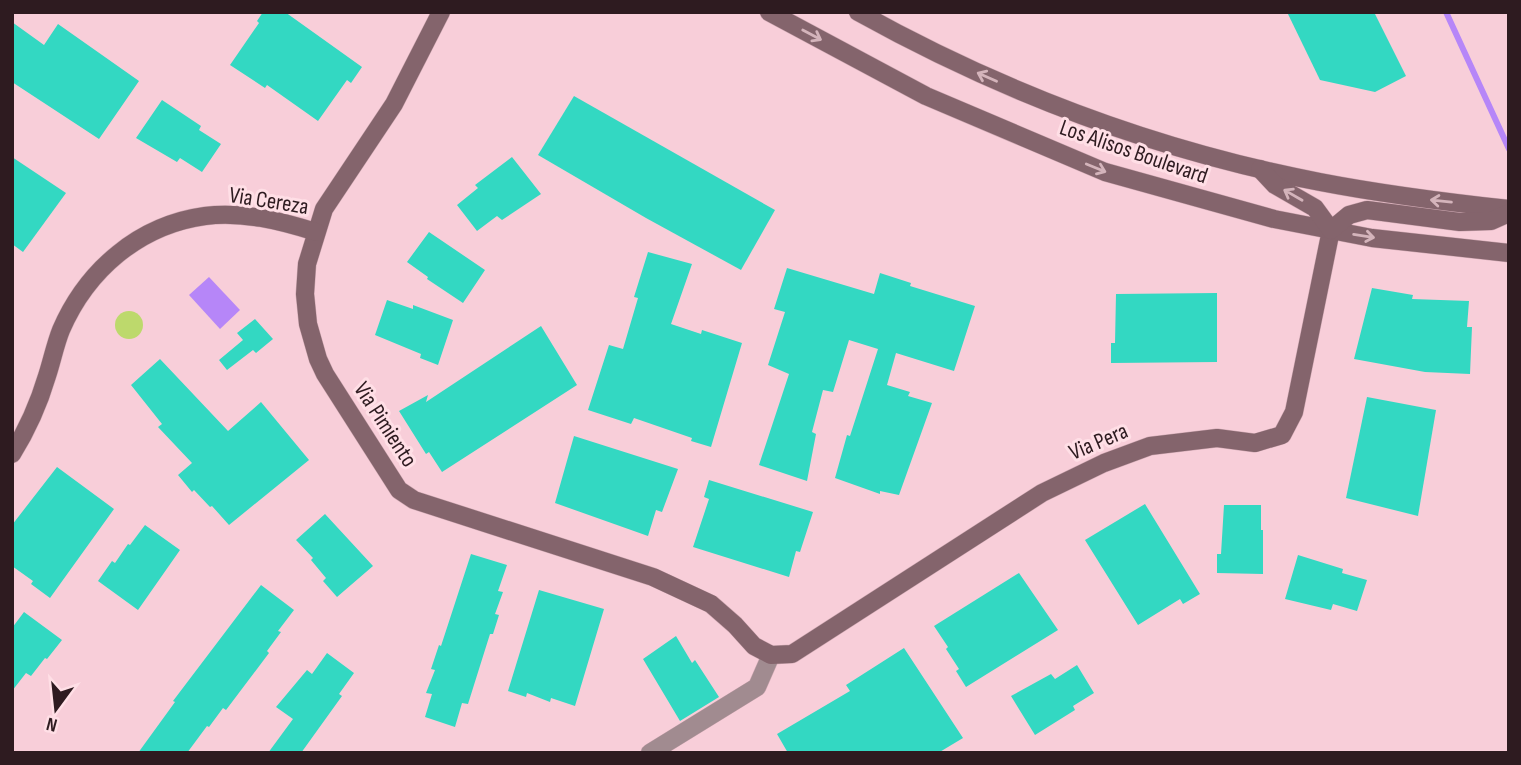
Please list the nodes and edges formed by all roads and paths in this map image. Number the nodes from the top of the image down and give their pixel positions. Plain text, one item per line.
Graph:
1 (441, 12) edge
2 (769, 12) edge
3 (858, 12) edge
4 (1260, 169) junction
5 (1509, 211) edge
6 (1331, 230) junction
7 (316, 232) junction
8 (1509, 253) edge
9 (12, 454) edge
10 (771, 655) junction
11 (650, 753) edge

1 - 7 street, Via Pimiento
2 -> 6 street, Los Alisos Boulevard
4 -> 3 street, Los Alisos Boulevard
5 -> 4 street, Los Alisos Boulevard
6 -> 4 street
5 - 6 street
6 -> 8 street, Los Alisos Boulevard
6 - 10 street, Via Pera
7 - 9 street, Via Cereza
7 - 10 street, Via Pimiento
10 - 11 street

